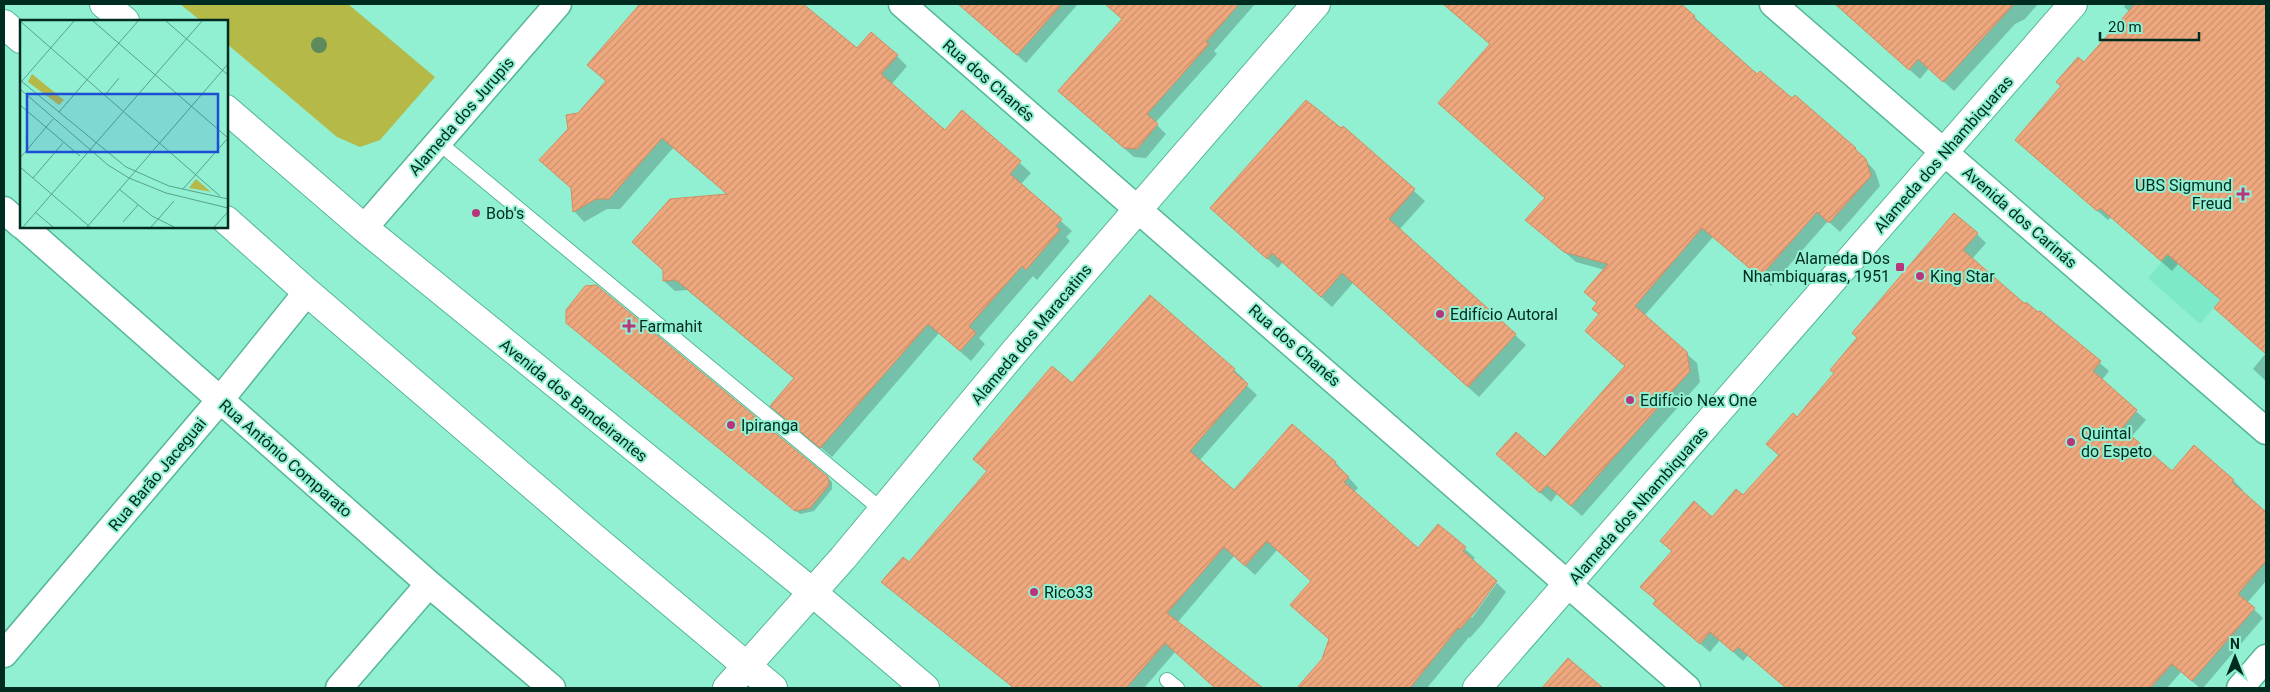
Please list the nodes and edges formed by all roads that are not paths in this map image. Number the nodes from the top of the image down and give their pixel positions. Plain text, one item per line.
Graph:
1 (104, 4) edge
2 (558, 4) edge
3 (1316, 4) edge
4 (1773, 4) edge
5 (2073, 4) edge
6 (917, 8) edge
7 (124, 20) edge
8 (4, 24) edge
9 (20, 38) edge
10 (228, 111) edge
11 (438, 142) junction
12 (1945, 152) junction
13 (1138, 208) junction
14 (228, 222) edge
15 (25, 228) edge
16 (364, 228) junction
17 (307, 292) junction
18 (220, 400) junction
19 (2266, 431) edge
20 (883, 511) junction
21 (429, 584) junction
22 (1569, 584) junction
23 (812, 592) junction
24 (4, 654) edge
25 (2266, 658) edge
26 (748, 665) junction
27 (339, 688) edge
28 (552, 688) edge
29 (727, 688) edge
30 (773, 688) edge
31 (925, 688) edge
32 (1477, 688) edge
33 (1687, 688) edge
34 (2240, 688) edge

1 - 7 main road
2 - 11 street, Alameda dos Jurupis
3 - 13 main road, Alameda dos Maracatins
4 - 12 street, Avenida dos Carinás
5 - 12 main road, Alameda dos Nhambiquaras
6 - 13 street, Rua dos Chanés
8 - 9 main road
10 - 16 main road, Avenida dos Bandeirantes
11 - 16 street, Alameda dos Jurupis
11 - 20 lane
12 - 19 street, Avenida dos Carinás
12 - 22 main road, Alameda dos Nhambiquaras
13 - 20 main road, Alameda dos Maracatins
13 - 22 street, Rua dos Chanés
14 - 17 main road
15 - 18 street, Rua Antônio Comparato
16 - 23 main road, Avenida dos Bandeirantes
17 - 18 street, Rua Barão Jaceguai
17 - 26 main road
18 - 21 street, Rua Antônio Comparato
18 - 24 street, Rua Barão Jaceguai
20 - 23 main road, Alameda dos Maracatins
21 - 27 street
21 - 28 street, Rua Antônio Comparato
22 - 32 main road, Alameda dos Nhambiquaras
22 - 33 street, Rua dos Chanés
23 - 26 main road, Alameda dos Maracatins
23 - 31 main road, Avenida dos Bandeirantes
25 - 34 street
26 - 29 main road, Alameda dos Maracatins
26 - 30 main road

